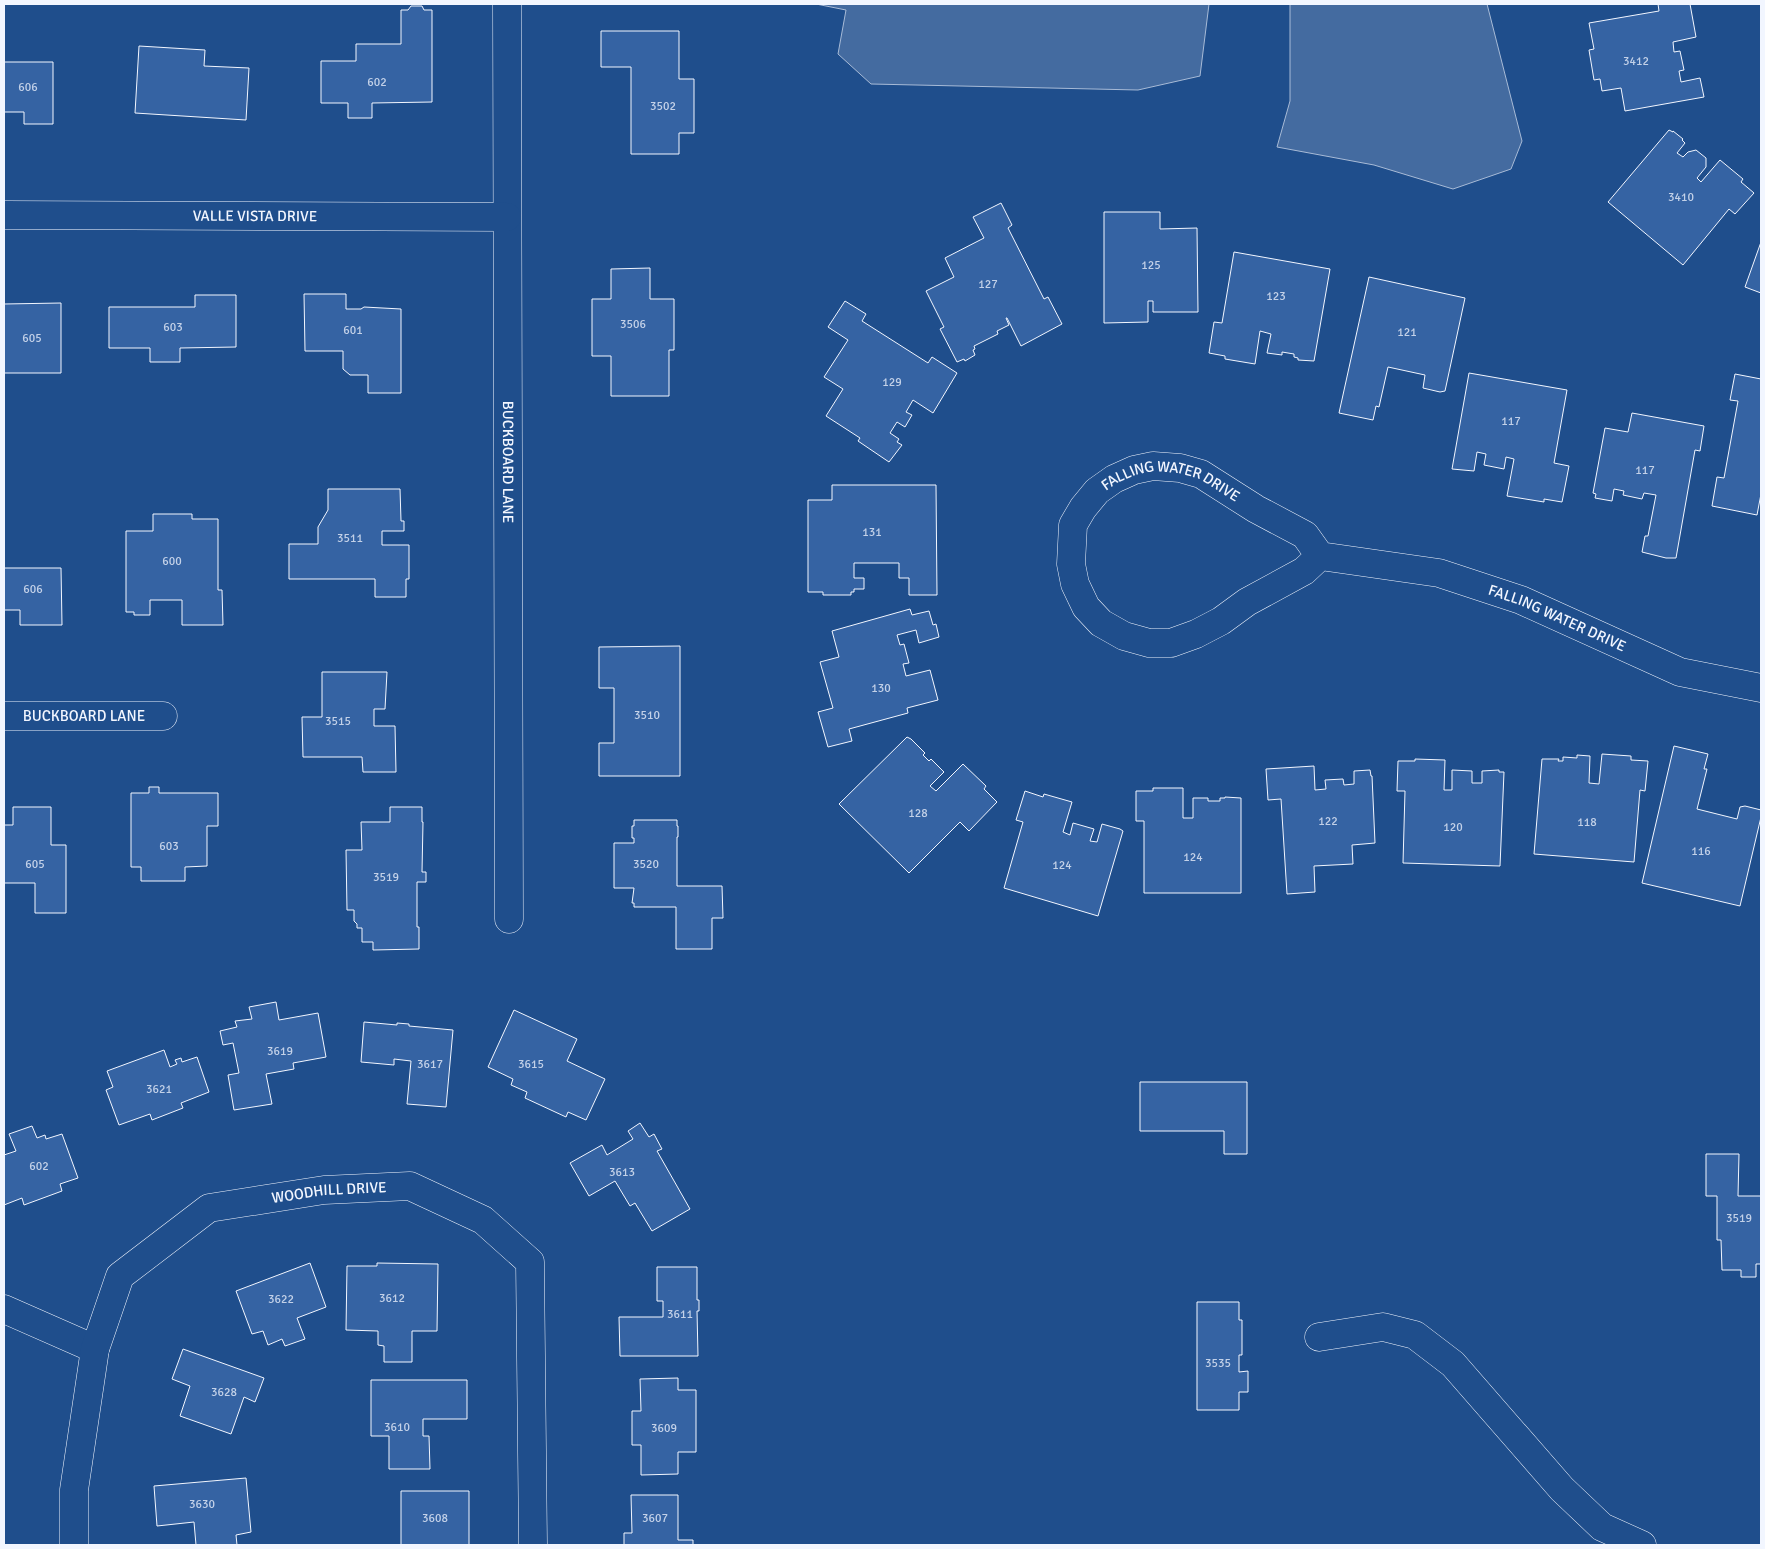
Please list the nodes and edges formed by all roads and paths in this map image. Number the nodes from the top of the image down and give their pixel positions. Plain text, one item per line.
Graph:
1 (507, 4) edge
2 (4, 215) edge
3 (507, 217) junction
4 (1320, 556) junction
5 (1761, 688) edge
6 (4, 716) edge
7 (163, 716) dead end
8 (509, 919) dead end
9 (4, 1309) edge
10 (1319, 1337) dead end
11 (95, 1349) junction
12 (74, 1545) edge
13 (533, 1545) edge
14 (1642, 1545) edge

1 - 3 street, BUCKBOARD LANE
2 - 3 street, VALLE VISTA DRIVE
3 - 8 street, BUCKBOARD LANE
4 - 4 street, FALLING WATER DRIVE
4 - 5 street, FALLING WATER DRIVE
6 - 7 street, BUCKBOARD LANE
9 - 11 street
10 - 14 street
11 - 12 street, WOODHILL DRIVE
11 - 13 street, WOODHILL DRIVE

